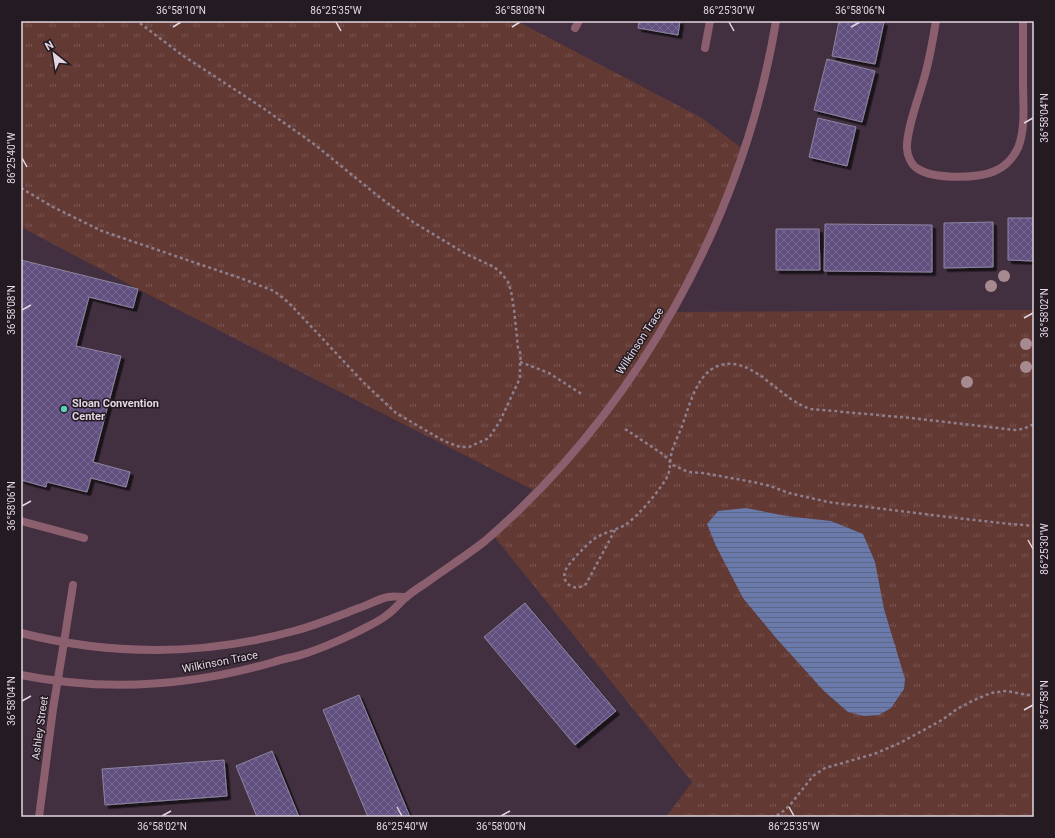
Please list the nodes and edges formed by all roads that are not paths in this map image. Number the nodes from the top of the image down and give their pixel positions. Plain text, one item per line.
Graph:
1 (710, 21) edge
2 (776, 21) edge
3 (936, 21) edge
4 (1023, 21) edge
5 (705, 48) dead end
6 (21, 521) edge
7 (84, 538) dead end
8 (72, 585) dead end
9 (406, 597) junction
10 (21, 633) edge
11 (64, 642) junction
12 (21, 675) edge
13 (58, 681) junction
14 (39, 817) edge

1 - 5 street
2 - 9 street, Wilkinson Trace
3 - 4 street
6 - 7 street
8 - 11 street, Ashley Street
9 - 11 street, Wilkinson Trace
9 - 13 street, Wilkinson Trace
10 - 11 street, Wilkinson Trace
11 - 13 street, Ashley Street
12 - 13 street, Wilkinson Trace
13 - 14 street, Ashley Street

